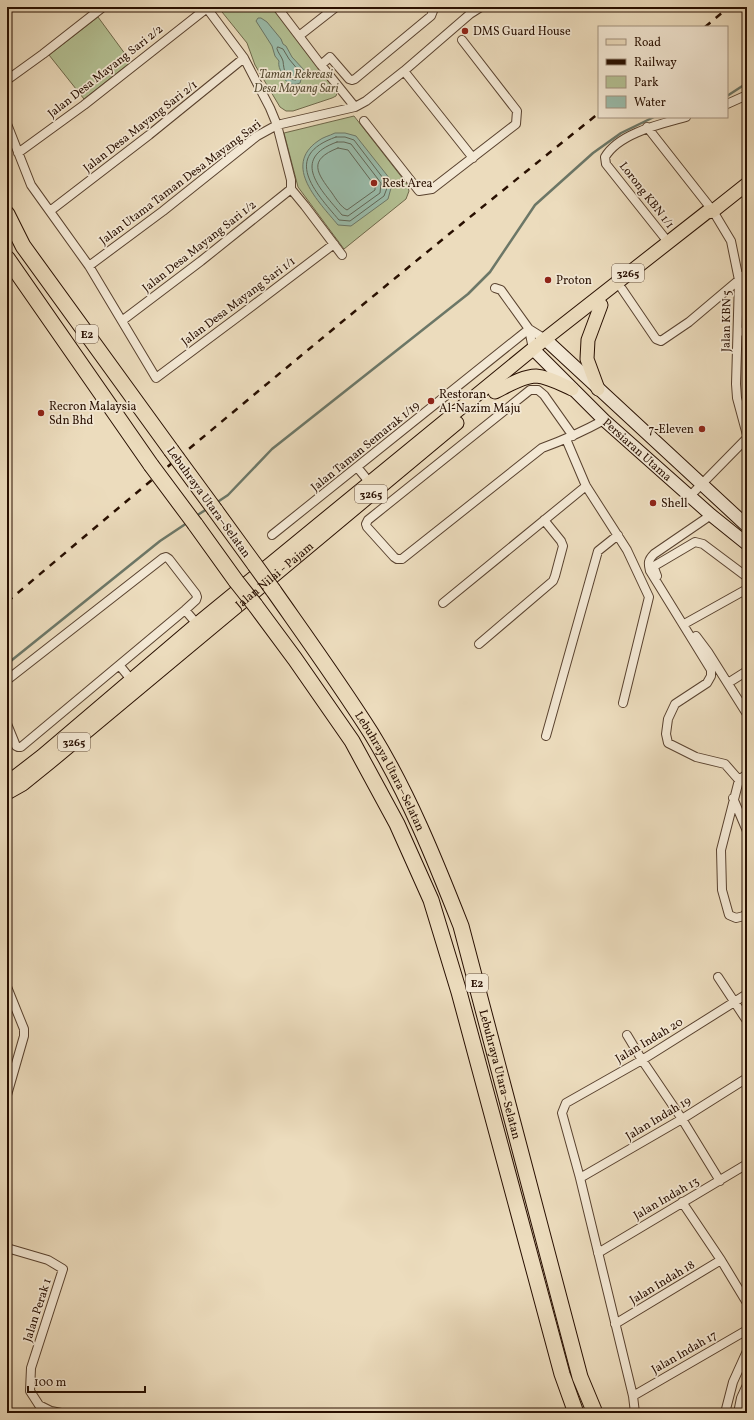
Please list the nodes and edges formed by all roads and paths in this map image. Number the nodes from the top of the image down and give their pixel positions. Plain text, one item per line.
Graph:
1 (103, 7) edge
2 (207, 7) edge
3 (277, 7) edge
4 (336, 7) edge
5 (433, 7) edge
6 (481, 7) edge
7 (299, 36) junction
8 (462, 40) dead end
9 (244, 58) junction
10 (321, 65) junction
11 (404, 71) junction
12 (7, 80) edge
13 (746, 98) edge
14 (728, 104) edge
15 (355, 107) junction
16 (682, 118) edge
17 (364, 121) dead end
18 (7, 124) edge
19 (277, 125) junction
20 (647, 127) junction
21 (18, 153) junction
22 (473, 158) junction
23 (747, 184) edge
24 (291, 189) junction
25 (50, 211) junction
26 (713, 211) junction
27 (7, 214) edge
28 (668, 242) junction
29 (334, 244) junction
30 (342, 255) dead end
31 (7, 258) edge
32 (89, 266) junction
33 (747, 273) edge
34 (739, 280) junction
35 (495, 288) dead end
36 (622, 288) junction
37 (601, 305) junction
38 (122, 320) junction
39 (529, 329) junction
40 (743, 332) edge
41 (548, 342) junction
42 (536, 352) junction
43 (572, 389) junction
44 (598, 389) junction
45 (495, 392) junction
46 (604, 420) junction
47 (747, 437) edge
48 (569, 438) junction
49 (357, 467) junction
50 (370, 483) junction
51 (701, 485) junction
52 (586, 486) junction
53 (690, 496) junction
54 (711, 515) junction
55 (544, 520) junction
56 (747, 526) edge
57 (272, 535) dead end
58 (618, 535) junction
59 (747, 544) edge
60 (747, 577) edge
61 (747, 589) edge
62 (443, 603) dead end
63 (185, 610) junction
64 (686, 623) junction
65 (197, 624) junction
66 (479, 644) dead end
67 (120, 666) junction
68 (747, 671) edge
69 (7, 680) edge
70 (728, 683) junction
71 (135, 684) junction
72 (623, 703) dead end
73 (747, 714) edge
74 (7, 724) edge
75 (546, 736) dead end
76 (747, 774) edge
77 (738, 780) junction
78 (7, 783) edge
79 (7, 793) edge
80 (733, 798) junction
81 (747, 831) edge
82 (747, 912) edge
83 (718, 977) dead end
84 (7, 987) edge
85 (747, 994) edge
86 (734, 1002) junction
87 (747, 1021) edge
88 (626, 1035) dead end
89 (642, 1060) junction
90 (747, 1078) edge
91 (8, 1084) edge
92 (7, 1095) edge
93 (682, 1119) junction
94 (746, 1167) edge
95 (580, 1178) junction
96 (720, 1181) junction
97 (682, 1202) junction
98 (7, 1248) edge
99 (598, 1253) junction
100 (721, 1260) junction
101 (747, 1304) edge
102 (615, 1324) junction
103 (747, 1330) edge
104 (747, 1351) edge
105 (747, 1385) edge
106 (632, 1396) junction
107 (61, 1413) edge
108 (576, 1413) edge
109 (595, 1413) edge
110 (635, 1413) edge
111 (725, 1413) edge
112 (738, 1413) edge

1 - 12 street
2 - 9 street
2 - 21 street, Jalan Desa Mayang Sari 2/2
3 - 7 street
4 - 7 street
5 - 10 street
6 - 11 street, Jalan Utama Taman Desa Mayang Sari
7 - 10 street
8 - 22 street
9 - 19 street
9 - 25 street, Jalan Desa Mayang Sari 2/1
10 - 15 street
11 - 15 street, Jalan Utama Taman Desa Mayang Sari
11 - 22 street
13 - 14 street
15 - 19 street, Jalan Utama Taman Desa Mayang Sari
16 - 20 street
17 - 22 street
18 - 21 street
19 - 24 street
19 - 32 street, Jalan Utama Taman Desa Mayang Sari
20 - 26 street, Jalan KBN 5
20 - 28 street, Lorong KBN 1/1
21 - 25 street
23 - 26 main road, 3265
24 - 29 street
24 - 38 street, Jalan Desa Mayang Sari 1/2
25 - 32 street
26 - 28 main road, 3265
26 - 34 street, Jalan KBN 5
26 - 36 main road, 3265
27 - 109 highway, Lebuhraya Utara–Selatan / E2, bridge
28 - 41 main road, 3265
29 - 30 street
29 - 38 street, Jalan Desa Mayang Sari 1/1
31 - 108 highway, Lebuhraya Utara–Selatan / E2, bridge
32 - 38 street
33 - 34 street
34 - 36 street
34 - 40 street, Jalan KBN 5
35 - 39 street
36 - 37 main road, 3265
37 - 41 main road, 3265
37 - 44 main road
39 - 41 street
39 - 42 street
39 - 49 street, Jalan Taman Semarak 1/19
40 - 47 street, Jalan KBN 5
41 - 42 main road, 3265
41 - 44 main road, Persiaran Utama
42 - 43 main road, Persiaran Utama
42 - 45 main road, Jalan Nilai - Pajam / 3265
42 - 50 main road, Jalan Nilai - Pajam / 3265
43 - 45 main road
43 - 46 main road, Persiaran Utama
44 - 51 main road, Persiaran Utama
45 - 71 main road, Jalan Nilai - Pajam / 3265
46 - 48 street
46 - 53 main road, Persiaran Utama
47 - 51 street
48 - 48 street
48 - 52 street
49 - 50 street
49 - 57 street, Jalan Taman Semarak 1/19
50 - 65 main road, Jalan Nilai - Pajam / 3265
51 - 53 street
51 - 56 main road, Persiaran Utama
52 - 55 street
52 - 58 street
53 - 54 main road, Persiaran Utama
54 - 59 main road, Persiaran Utama
54 - 77 street
55 - 62 street
55 - 66 street
58 - 72 street
58 - 75 street
60 - 64 street
61 - 64 street
63 - 65 street
63 - 67 street
63 - 69 street
64 - 70 street
65 - 71 main road, Jalan Nilai - Pajam / 3265
67 - 71 street
67 - 74 street
68 - 70 street
70 - 73 street
71 - 78 main road, Jalan Nilai - Pajam / 3265
71 - 79 main road, Jalan Nilai - Pajam / 3265
76 - 77 street
77 - 80 street
80 - 81 street
80 - 82 street
83 - 86 street
84 - 91 street
85 - 86 street, Jalan Indah 20
86 - 87 street
86 - 89 street, Jalan Indah 20
88 - 89 street
89 - 93 street
89 - 95 street, Jalan Indah 20
90 - 93 street, Jalan Indah 19
91 - 92 street
93 - 95 street, Jalan Indah 19
93 - 96 street
94 - 96 street, Jalan Indah 13
95 - 99 street
96 - 97 street, Jalan Indah 13
97 - 99 street, Jalan Indah 13
97 - 100 street
98 - 107 street, Jalan Perak 1
99 - 102 street
100 - 101 street
100 - 102 street, Jalan Indah 18
102 - 106 street
103 - 106 street, Jalan Indah 17
104 - 111 street
105 - 112 street
106 - 110 street

